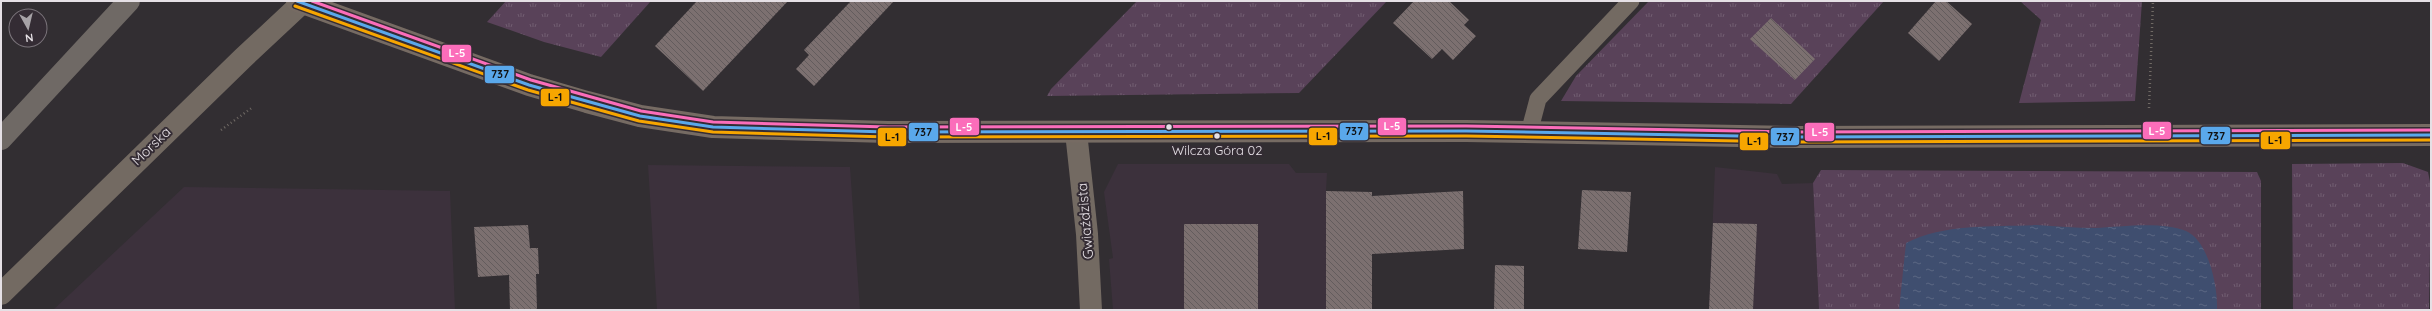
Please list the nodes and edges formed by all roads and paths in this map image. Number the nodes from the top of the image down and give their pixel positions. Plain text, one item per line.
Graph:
1 (129, 1) edge
2 (1631, 1) edge
3 (2154, 1) edge
4 (302, 2) edge
5 (252, 107) dead end
6 (221, 130) dead end
7 (1076, 132) junction
8 (1529, 133) junction
9 (2147, 134) junction
10 (2431, 135) edge
11 (1, 139) edge
12 (1, 294) edge
13 (1091, 310) edge

1 - 11 highway
2 - 8 lane
3 - 9 path
4 - 7 street
4 - 12 street, Morska
5 - 6 path
7 - 8 street
7 - 13 street, Gwiaździsta
8 - 9 street
9 - 10 street

